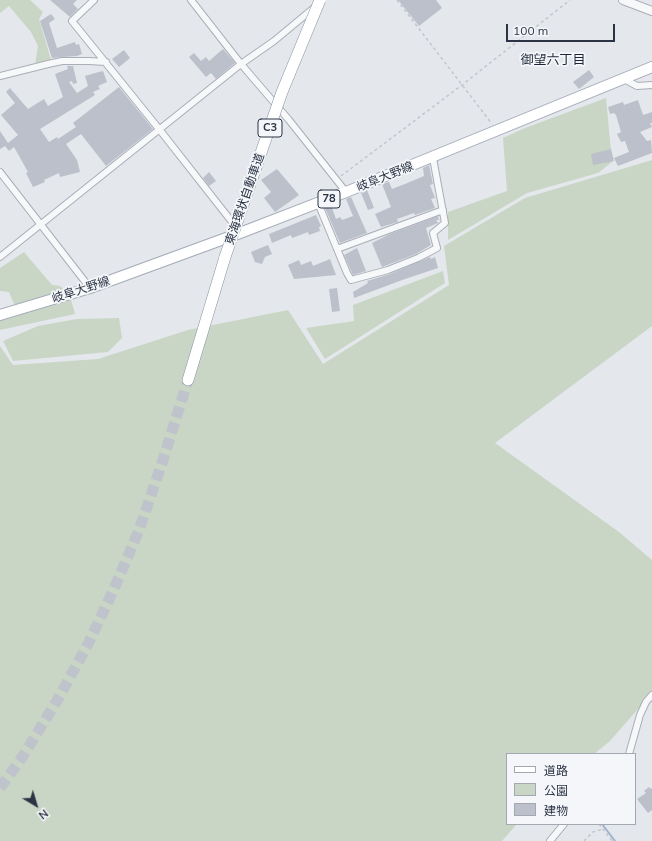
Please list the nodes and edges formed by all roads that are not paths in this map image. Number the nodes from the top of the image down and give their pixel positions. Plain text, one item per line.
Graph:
1 (94, 0) edge
2 (191, 0) edge
3 (320, 0) edge
4 (324, 0) edge
5 (623, 0) edge
6 (652, 11) edge
7 (106, 62) junction
8 (241, 64) junction
9 (652, 67) edge
10 (0, 76) edge
11 (624, 79) junction
12 (652, 85) edge
13 (159, 129) junction
14 (432, 158) junction
15 (0, 172) edge
16 (346, 192) junction
17 (318, 203) junction
18 (443, 210) junction
19 (41, 225) junction
20 (240, 233) junction
21 (337, 249) junction
22 (0, 256) edge
23 (90, 288) junction
24 (0, 315) edge
25 (188, 380) tunnel mouth
26 (652, 695) edge
27 (629, 753) edge
28 (563, 825) edge
29 (550, 841) edge

1 - 7 street
2 - 8 street
3 - 25 highway, 東海環状自動車道 / C3, bridge
4 - 8 street
5 - 6 street
7 - 10 street
7 - 13 street
8 - 13 street
8 - 16 street
9 - 11 main road, 岐阜大野線 / 78
11 - 12 street
11 - 14 main road, 岐阜大野線 / 78
13 - 19 street
13 - 20 street
14 - 16 main road, 岐阜大野線 / 78
14 - 18 street
15 - 19 street
16 - 17 main road, 岐阜大野線 / 78
17 - 20 main road, 岐阜大野線 / 78
17 - 21 street
18 - 21 street
18 - 21 street
19 - 22 street
19 - 23 street
20 - 23 main road, 岐阜大野線 / 78
23 - 24 main road, 岐阜大野線 / 78
26 - 27 street
28 - 29 street

